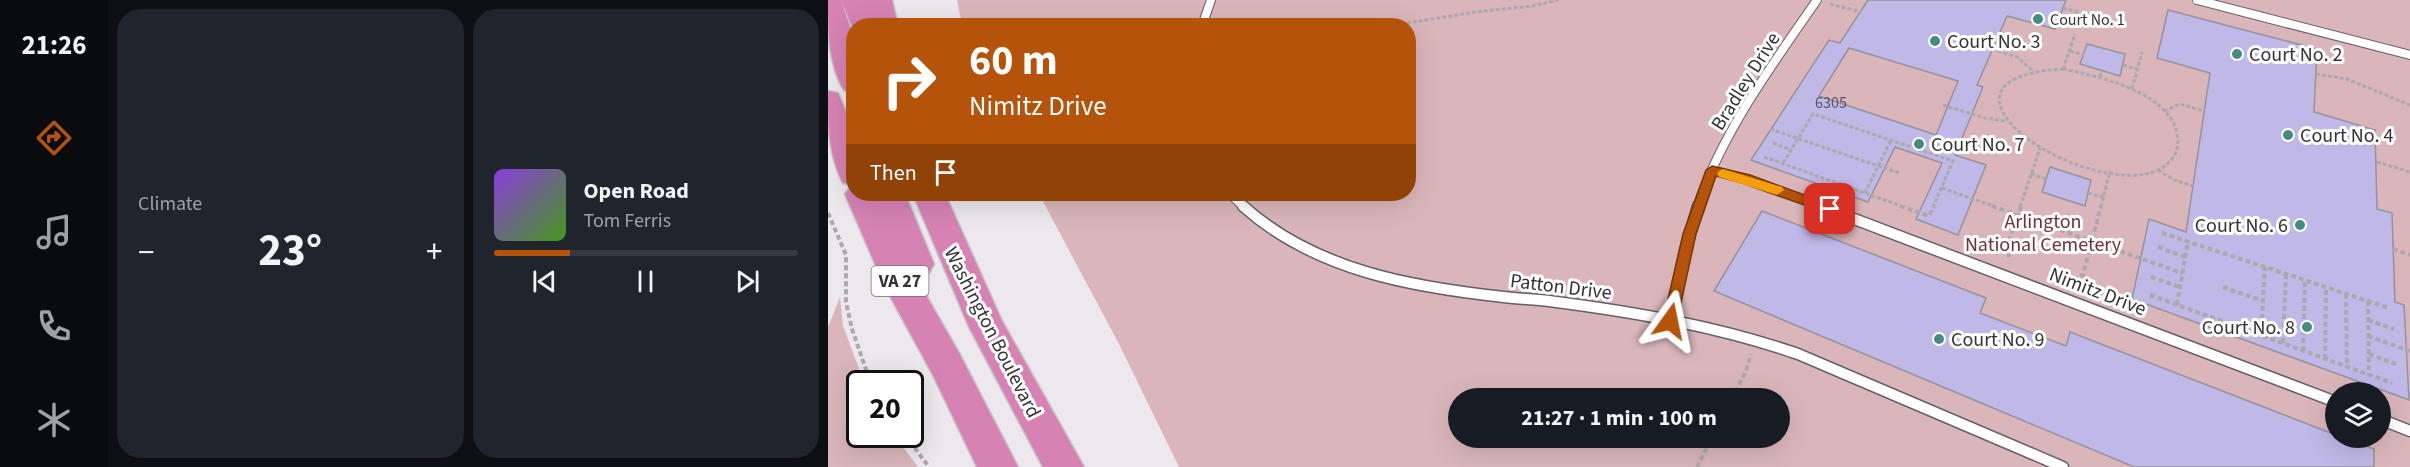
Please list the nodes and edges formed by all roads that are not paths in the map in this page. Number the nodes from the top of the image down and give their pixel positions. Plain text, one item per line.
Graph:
1 (828, 0) edge
2 (854, 0) edge
3 (879, 0) edge
4 (1211, 0) edge
5 (1817, 0) edge
6 (2197, 0) edge
7 (860, 18) edge
8 (883, 18) edge
9 (1205, 18) edge
10 (2410, 55) edge
11 (846, 58) edge
12 (828, 100) edge
13 (846, 152) edge
14 (1712, 170) junction
15 (864, 201) edge
16 (893, 201) edge
17 (932, 201) edge
18 (1238, 201) edge
19 (1670, 321) junction
20 (946, 364) junction
21 (2325, 398) edge
22 (2391, 423) edge
23 (2410, 431) edge
24 (998, 467) edge
25 (1064, 467) edge
26 (2063, 467) edge

1 - 11 highway
2 - 7 highway
3 - 8 highway
4 - 9 lane
5 - 14 lane, Bradley Drive
6 - 10 lane
12 - 13 highway
14 - 19 lane, Bradley Drive
14 - 21 lane, Nimitz Drive
15 - 20 highway, VA 27
16 - 20 highway
17 - 25 highway, Washington Boulevard / VA 27
18 - 19 lane, Patton Drive
19 - 26 lane, Patton Drive
20 - 24 highway, VA 27
22 - 23 lane

